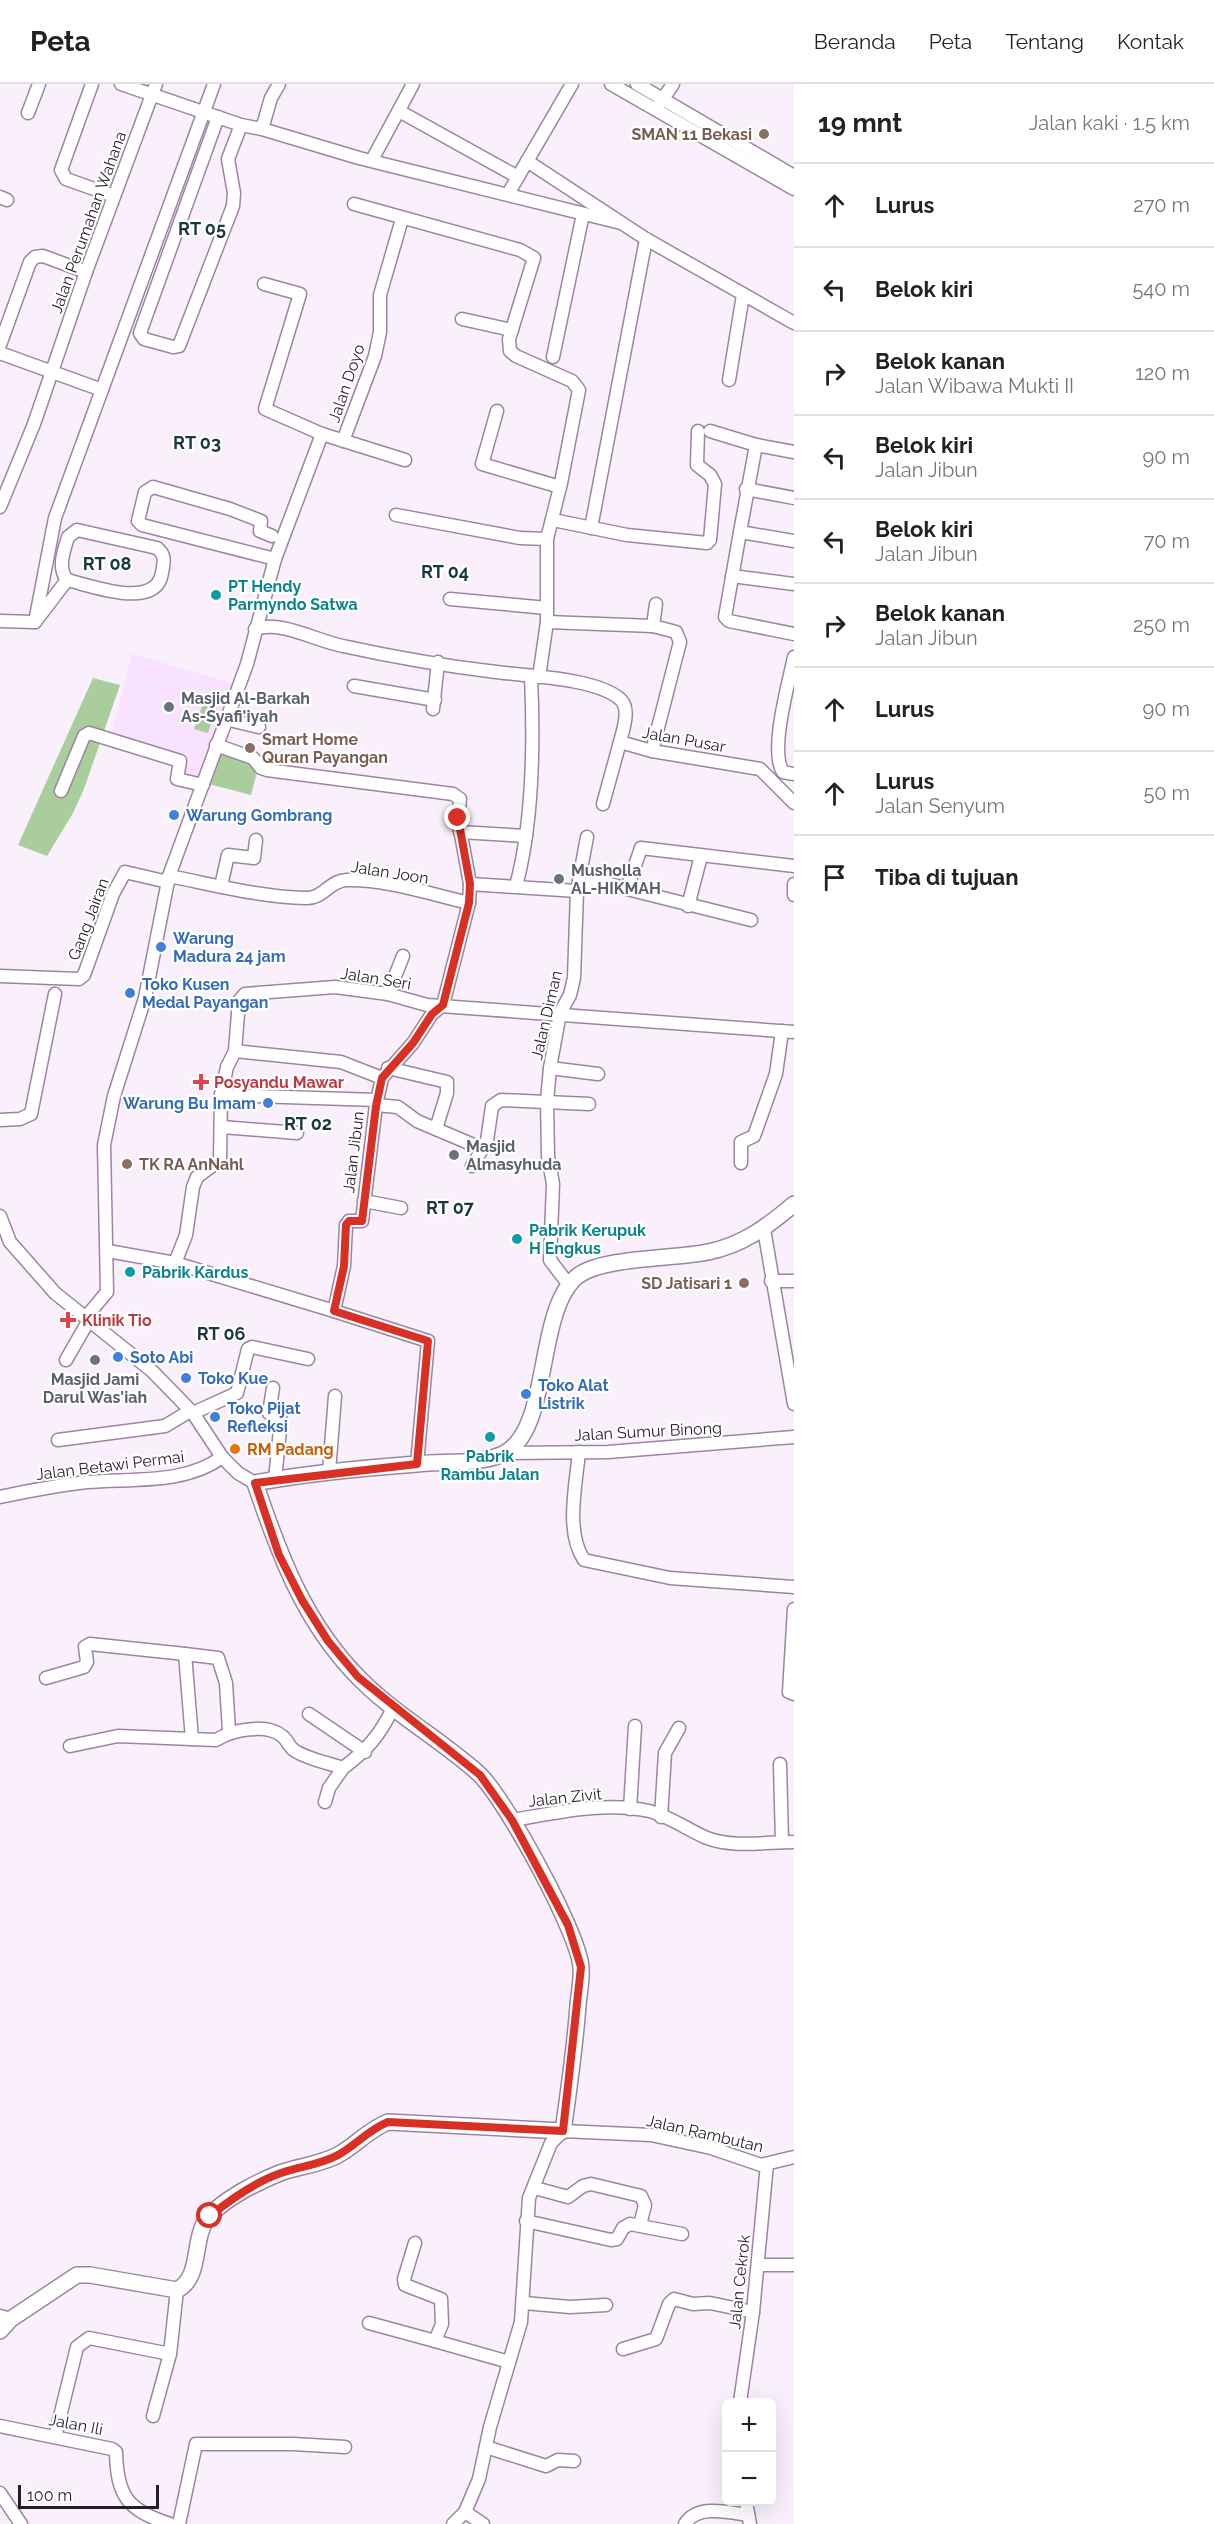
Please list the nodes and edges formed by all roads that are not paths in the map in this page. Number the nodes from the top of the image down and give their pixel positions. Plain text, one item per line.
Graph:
1 (39, 84) edge
2 (92, 84) edge
3 (121, 84) edge
4 (214, 84) edge
5 (279, 84) edge
6 (413, 84) edge
7 (572, 84) edge
8 (611, 84) edge
9 (637, 84) edge
10 (673, 84) edge
11 (155, 88) edge
12 (663, 99) junction
13 (655, 109) junction
14 (399, 111) junction
15 (205, 112) junction
16 (28, 113) dead end
17 (218, 117) junction
18 (241, 125) junction
19 (262, 129) junction
20 (372, 160) junction
21 (527, 161) junction
22 (765, 165) junction
23 (794, 176) edge
24 (518, 177) junction
25 (794, 189) edge
26 (508, 194) junction
27 (114, 196) junction
28 (354, 204) dead end
29 (583, 214) junction
30 (402, 219) junction
31 (621, 223) junction
32 (646, 239) junction
33 (86, 272) junction
34 (264, 284) dead end
35 (743, 295) junction
36 (462, 320) dead end
37 (794, 323) edge
38 (512, 330) junction
39 (0, 345) edge
40 (0, 353) edge
41 (553, 357) dead end
42 (53, 372) junction
43 (729, 380) dead end
44 (102, 390) junction
45 (497, 411) dead end
46 (322, 434) junction
47 (343, 441) junction
48 (756, 445) junction
49 (794, 452) edge
50 (405, 460) dead end
51 (561, 487) junction
52 (747, 489) junction
53 (794, 498) edge
54 (0, 507) edge
55 (396, 515) dead end
56 (553, 520) junction
57 (591, 528) junction
58 (740, 532) junction
59 (272, 536) dead end
60 (547, 538) junction
61 (794, 541) edge
62 (275, 559) junction
63 (732, 576) junction
64 (67, 579) junction
65 (794, 585) edge
66 (450, 599) dead end
67 (656, 604) dead end
68 (547, 608) junction
69 (0, 621) edge
70 (35, 622) junction
71 (547, 622) junction
72 (653, 626) junction
73 (255, 629) junction
74 (794, 634) edge
75 (794, 657) edge
76 (438, 662) junction
77 (535, 676) junction
78 (354, 686) dead end
79 (794, 694) edge
80 (794, 704) edge
81 (225, 719) junction
82 (259, 727) dead end
83 (620, 742) junction
84 (216, 745) junction
85 (652, 751) junction
86 (794, 774) edge
87 (203, 784) junction
88 (61, 791) dead end
89 (794, 803) edge
90 (603, 804) dead end
91 (460, 832) junction
92 (526, 836) junction
93 (587, 837) dead end
94 (256, 840) dead end
95 (701, 856) junction
96 (794, 867) edge
97 (169, 879) junction
98 (470, 884) junction
99 (794, 884) edge
100 (221, 886) junction
101 (516, 886) junction
102 (627, 889) junction
103 (577, 891) junction
104 (794, 895) edge
105 (469, 903) junction
106 (688, 906) junction
107 (751, 920) dead end
108 (403, 956) dead end
109 (0, 976) edge
110 (55, 994) dead end
111 (388, 994) junction
112 (443, 1005) junction
113 (560, 1013) junction
114 (788, 1031) edge
115 (235, 1051) junction
116 (550, 1068) junction
117 (385, 1073) junction
118 (598, 1074) dead end
119 (221, 1095) junction
120 (548, 1101) junction
121 (376, 1103) junction
122 (589, 1104) dead end
123 (0, 1120) edge
124 (222, 1127) junction
125 (436, 1129) junction
126 (297, 1133) dead end
127 (483, 1149) junction
128 (741, 1163) dead end
129 (472, 1166) dead end
130 (364, 1202) junction
131 (794, 1204) edge
132 (401, 1208) dead end
133 (0, 1216) edge
134 (764, 1229) junction
135 (108, 1251) junction
136 (175, 1263) junction
137 (771, 1281) junction
138 (794, 1281) edge
139 (568, 1285) junction
140 (334, 1311) junction
141 (88, 1319) junction
142 (308, 1359) dead end
143 (66, 1360) dead end
144 (273, 1388) dead end
145 (335, 1396) dead end
146 (794, 1404) edge
147 (191, 1412) junction
148 (794, 1437) edge
149 (58, 1440) dead end
150 (579, 1452) junction
151 (504, 1453) junction
152 (222, 1457) junction
153 (417, 1464) junction
154 (329, 1472) junction
155 (275, 1479) junction
156 (255, 1483) junction
157 (0, 1497) edge
158 (794, 1587) edge
159 (794, 1609) edge
160 (185, 1654) junction
161 (46, 1678) dead end
162 (794, 1694) edge
163 (393, 1708) junction
164 (309, 1714) dead end
165 (635, 1726) dead end
166 (679, 1728) dead end
167 (229, 1731) junction
168 (192, 1739) junction
169 (70, 1746) dead end
170 (365, 1752) junction
171 (780, 1764) dead end
172 (343, 1768) junction
173 (325, 1802) dead end
174 (630, 1809) junction
175 (661, 1817) junction
176 (512, 1820) junction
177 (788, 1842) edge
178 (563, 2131) junction
179 (794, 2157) edge
180 (767, 2164) junction
181 (535, 2188) junction
182 (526, 2221) junction
183 (640, 2225) junction
184 (682, 2234) dead end
185 (415, 2243) dead end
186 (759, 2265) junction
187 (794, 2265) edge
188 (177, 2290) junction
189 (524, 2303) junction
190 (606, 2306) dead end
191 (753, 2312) junction
192 (6, 2318) edge
193 (369, 2324) dead end
194 (0, 2331) edge
195 (435, 2341) junction
196 (623, 2349) dead end
197 (170, 2354) junction
198 (509, 2362) junction
199 (741, 2398) edge
200 (153, 2416) dead end
201 (0, 2426) edge
202 (54, 2437) junction
203 (345, 2446) dead end
204 (486, 2447) junction
205 (574, 2461) dead end
206 (0, 2493) edge
207 (465, 2512) junction
208 (749, 2519) edge
209 (149, 2521) edge
210 (21, 2524) edge
211 (170, 2524) edge
212 (179, 2524) edge
213 (453, 2524) edge
214 (483, 2524) edge
215 (685, 2524) edge

1 - 16 street
2 - 27 street
3 - 11 street
4 - 15 street
5 - 19 street
6 - 14 street
7 - 21 street
8 - 13 street
9 - 12 street
10 - 12 street
11 - 15 street
11 - 27 street, Jalan Perumahan Wahana
12 - 13 street
12 - 22 street
13 - 22 street
14 - 20 street
14 - 24 street
15 - 17 street
15 - 44 street
17 - 18 street
17 - 18 street
18 - 19 street
19 - 20 street
20 - 26 street
21 - 24 street
21 - 31 street
22 - 23 street
22 - 25 street
24 - 26 street
26 - 29 street
27 - 33 street, Jalan Perumahan Wahana
28 - 30 street
29 - 31 street
29 - 41 street
30 - 38 street
30 - 47 street, Jalan Doyo
31 - 32 street
32 - 35 street
32 - 57 street
33 - 39 street
33 - 42 street, Jalan Perumahan Wahana
34 - 46 street
35 - 37 street
35 - 43 street
36 - 38 street
38 - 51 street
40 - 42 street
42 - 44 street
42 - 54 street, Jalan Perumahan Wahana
44 - 70 street
45 - 51 street
46 - 47 street, Jalan Doyo
46 - 62 street, Jalan Doyo
47 - 50 street
48 - 49 street
48 - 52 street
48 - 57 street
51 - 56 street
52 - 53 street
52 - 58 street
55 - 60 street
56 - 57 street
56 - 60 street
58 - 61 street
58 - 63 street
59 - 62 street
60 - 68 street
62 - 73 street, Jalan Doyo
63 - 65 street
63 - 74 street
64 - 64 street
64 - 70 street
66 - 68 street
67 - 72 street
68 - 71 street
69 - 70 street
71 - 72 street
71 - 77 street
72 - 85 street
73 - 76 street
73 - 81 street, Jalan Doyo
75 - 86 street
76 - 77 street
76 - 78 street
77 - 83 street, Jalan Pusar
77 - 92 street
79 - 80 street
81 - 82 street
81 - 84 street, Jalan Doyo
83 - 85 street, Jalan Pusar
83 - 90 street
84 - 87 street, Jalan Doyo
84 - 91 street
85 - 89 street, Jalan Pusar
87 - 88 street
87 - 97 street, Jalan Doyo
91 - 92 street
91 - 98 street
92 - 101 street
93 - 103 street, Jalan Diman
94 - 100 street
95 - 96 street
95 - 102 street
95 - 106 street
97 - 100 street, Jalan Joon
97 - 109 street, Gang Jairan
97 - 135 street, Jalan Doyo
98 - 101 street
98 - 105 street
99 - 104 street
100 - 105 street, Jalan Joon
101 - 103 street
102 - 103 street
102 - 106 street
103 - 113 street, Jalan Diman
105 - 112 street
106 - 107 street
108 - 111 street
110 - 123 street
111 - 112 street, Jalan Seri
111 - 115 street, Jalan Seri
112 - 113 street, Jalan Seri
112 - 117 street, Jalan Jibun
113 - 114 street, Jalan Seri
113 - 116 street, Jalan Diman
114 - 128 street
115 - 117 street
115 - 119 street, Jalan Seri
116 - 118 street
116 - 120 street, Jalan Diman
117 - 121 street, Jalan Jibun
117 - 125 street
119 - 121 street
119 - 124 street, Jalan Seri
120 - 122 street
120 - 127 street
120 - 139 street, Jalan Diman
121 - 125 street
121 - 130 street, Jalan Jibun
124 - 126 street
124 - 136 street, Jalan Seri
125 - 127 street
127 - 129 street
130 - 132 street
130 - 140 street, Jalan Jibun
131 - 134 main road
133 - 141 street
134 - 137 street
134 - 139 main road
135 - 136 street
135 - 141 street, Jalan Doyo
136 - 140 street
137 - 138 street
137 - 146 street
139 - 151 main road
140 - 153 street
141 - 143 street, Jalan Doyo
141 - 147 street
142 - 147 street
144 - 155 street
145 - 154 street
147 - 149 street
147 - 152 street
148 - 150 street, Jalan Sumur Binong
150 - 151 street, Jalan Sumur Binong
150 - 158 street
151 - 153 main road
152 - 156 street
152 - 157 street, Jalan Betawi Permai
153 - 154 main road
154 - 155 main road
155 - 156 main road
156 - 163 main road
159 - 162 street
160 - 161 street
160 - 167 street
160 - 168 street
163 - 170 street
163 - 176 main road
164 - 170 street
165 - 174 street
166 - 175 street
167 - 168 street
167 - 172 street
168 - 169 street
170 - 172 street
171 - 177 street
172 - 173 street
174 - 175 street, Jalan Zivit
174 - 176 street, Jalan Zivit
175 - 177 street, Jalan Zivit
176 - 178 main road
178 - 180 street, Jalan Rambutan
178 - 181 street
178 - 188 main road
179 - 180 street
180 - 186 street, Jalan Cekrok
181 - 182 street
181 - 183 street
182 - 183 street
182 - 189 street
183 - 184 street
185 - 195 street
186 - 187 street
186 - 191 street, Jalan Cekrok
188 - 192 main road
188 - 197 street
189 - 190 street
189 - 198 street
191 - 196 street
191 - 199 street, Jalan Cekrok
192 - 194 main road
193 - 195 street
195 - 198 street
197 - 200 street
197 - 202 street
198 - 204 street
201 - 202 street, Jalan Ili
202 - 209 street, Jalan Ili
203 - 212 street
204 - 205 street
204 - 207 street
206 - 210 street
207 - 213 street
207 - 214 street
208 - 215 street
209 - 211 street, Jalan Ili

